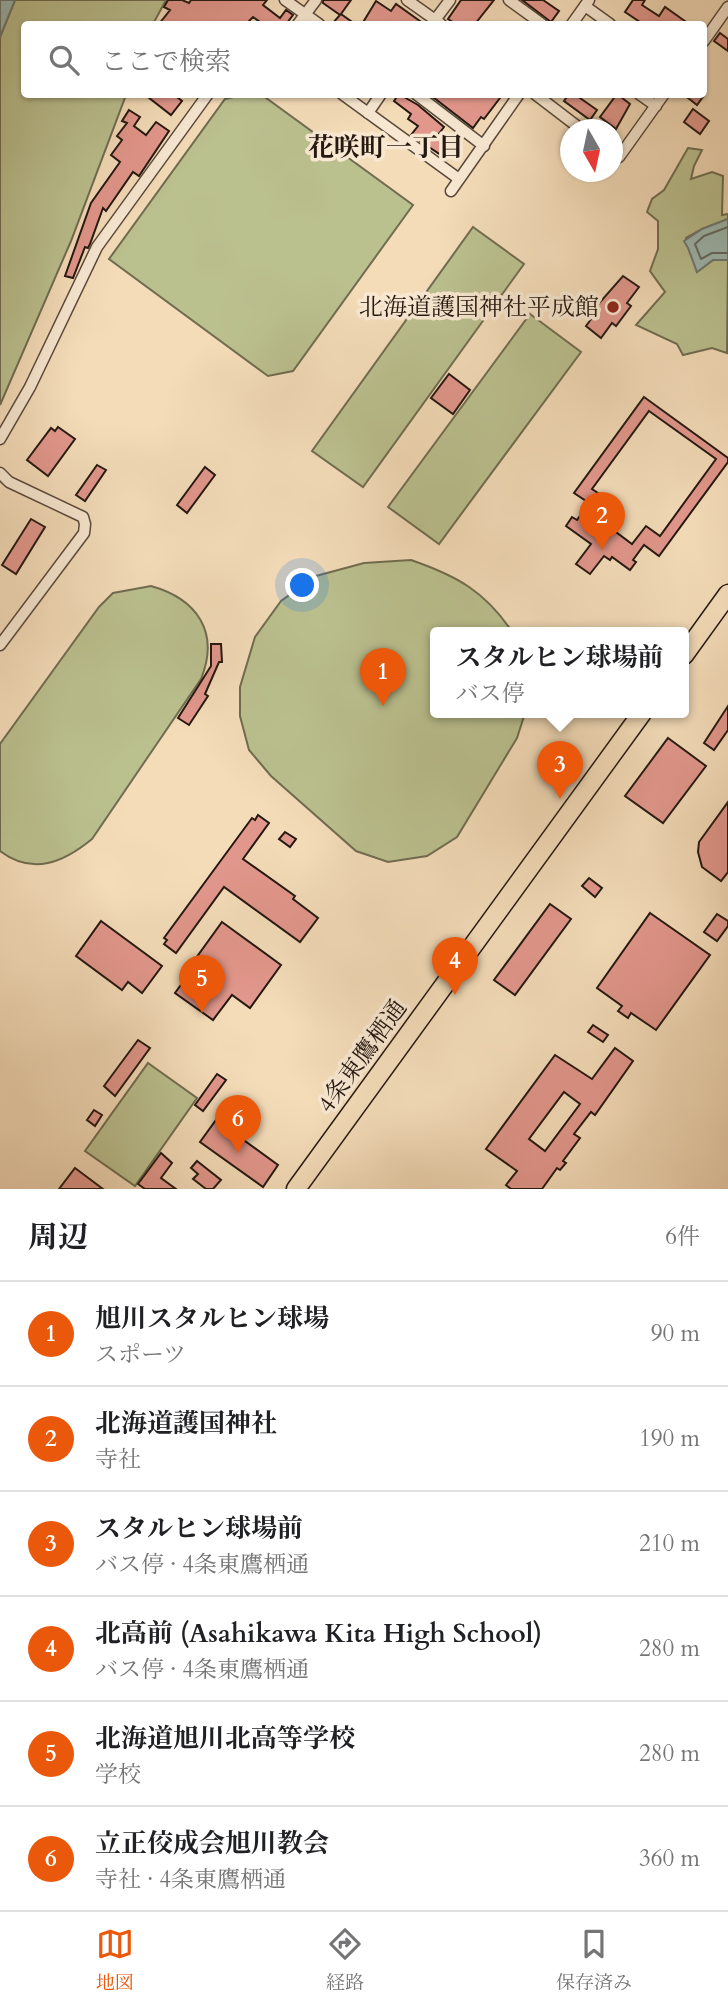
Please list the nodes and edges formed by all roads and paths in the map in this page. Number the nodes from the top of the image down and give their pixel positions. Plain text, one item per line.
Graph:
1 (285, 0) edge
2 (316, 0) edge
3 (407, 0) edge
4 (450, 0) edge
5 (509, 0) edge
6 (587, 3) edge
7 (728, 7) edge
8 (305, 15) junction
9 (300, 21) edge
10 (314, 21) edge
11 (433, 21) edge
12 (437, 21) edge
13 (538, 21) edge
14 (574, 21) edge
15 (607, 21) edge
16 (707, 37) edge
17 (205, 98) edge
18 (347, 98) edge
19 (378, 98) edge
20 (421, 98) edge
21 (517, 98) edge
22 (540, 98) edge
23 (645, 98) edge
24 (661, 98) edge
25 (656, 106) junction
26 (368, 113) junction
27 (568, 119) edge
28 (484, 146) junction
29 (623, 151) edge
30 (459, 179) junction
31 (451, 191) dead end
32 (0, 439) edge
33 (0, 473) edge
34 (728, 594) edge
35 (0, 645) edge
36 (689, 647) edge
37 (638, 718) edge
38 (296, 1189) edge

1 - 8 street
2 - 8 street
3 - 11 street
4 - 12 street
5 - 13 street
6 - 14 street
6 - 15 street
7 - 16 street
8 - 9 street
8 - 10 street
17 - 32 street
18 - 26 street
19 - 26 street
20 - 28 street
21 - 28 street
22 - 27 street
23 - 25 street
24 - 25 street
25 - 29 street
26 - 30 street
28 - 30 street
30 - 31 street
33 - 35 street
34 - 36 highway
37 - 38 highway, 4条東鷹栖通

